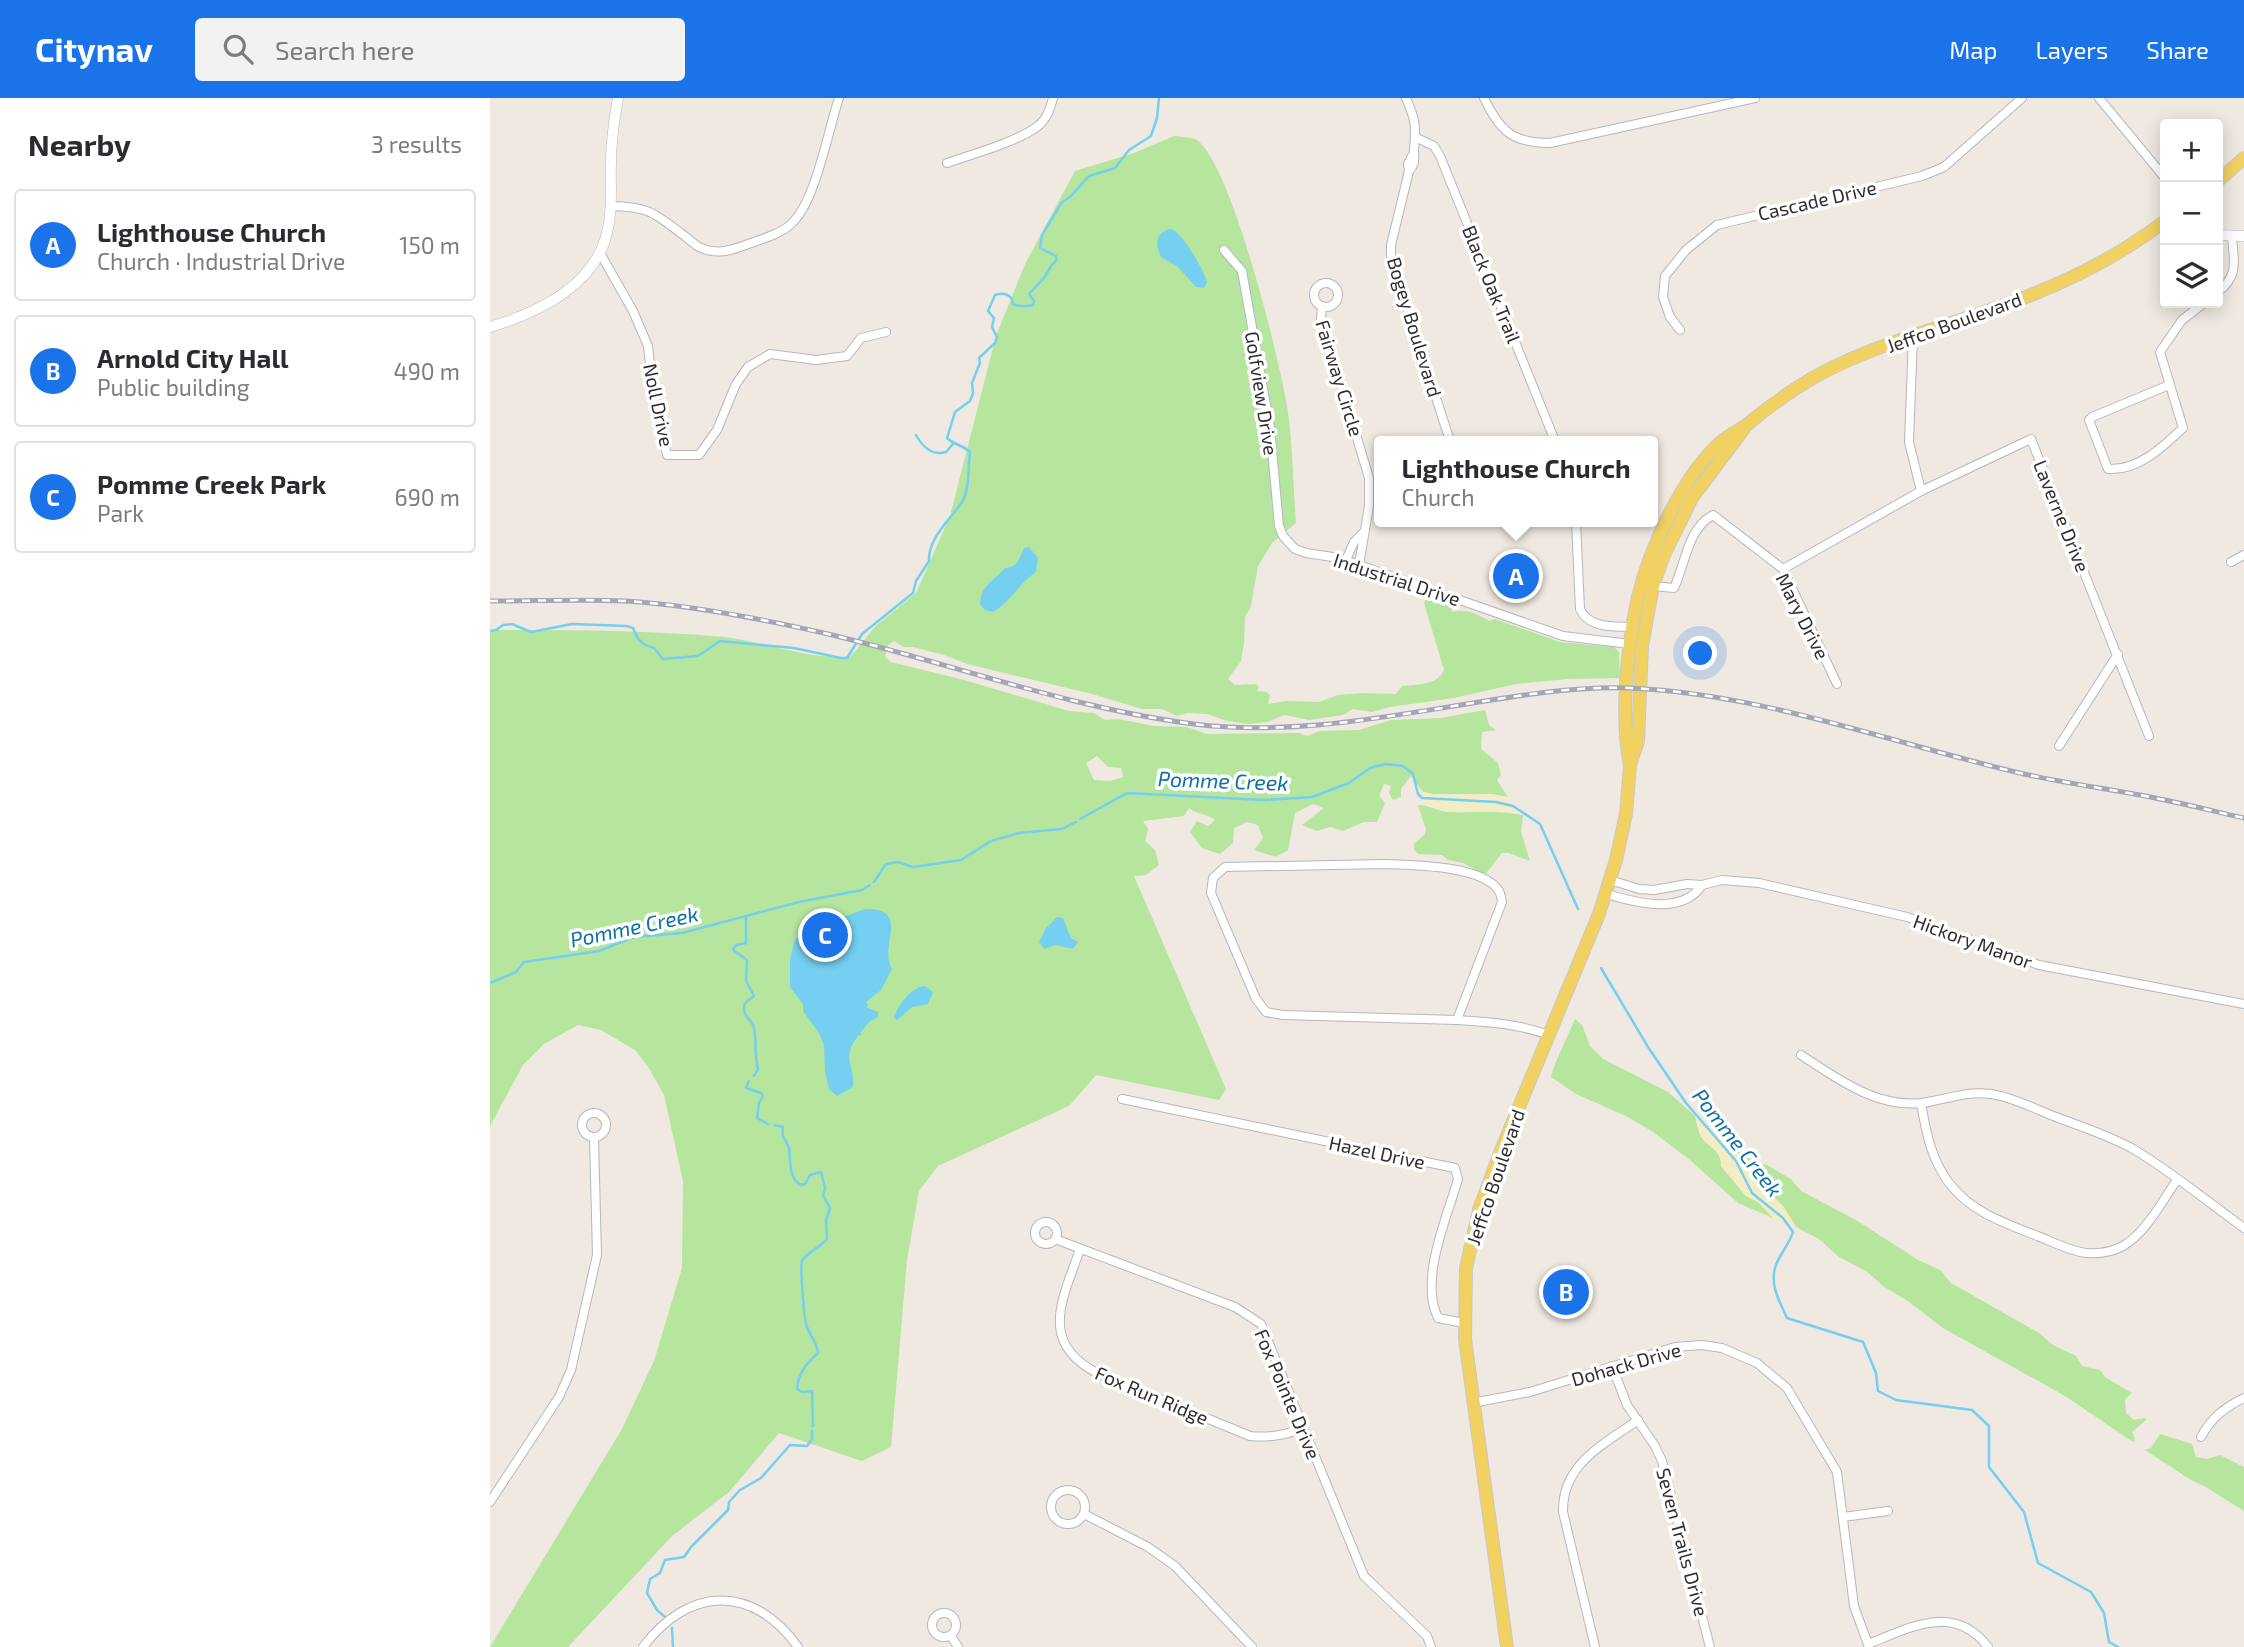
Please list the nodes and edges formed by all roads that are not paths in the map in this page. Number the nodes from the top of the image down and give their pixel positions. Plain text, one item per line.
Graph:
1 (618, 98) edge
2 (839, 98) edge
3 (1054, 98) edge
4 (1406, 98) edge
5 (1484, 98) edge
6 (1755, 98) edge
7 (2022, 98) edge
8 (2099, 98) edge
9 (1417, 138) junction
10 (2244, 158) edge
11 (947, 163) dead end
12 (2160, 172) edge
13 (2223, 177) edge
14 (611, 206) junction
15 (2160, 224) edge
16 (2223, 235) edge
17 (2244, 236) edge
18 (2232, 237) junction
19 (1224, 250) dead end
20 (600, 253) junction
21 (2223, 288) edge
22 (1322, 306) dead end
23 (2198, 308) edge
24 (490, 327) edge
25 (1680, 330) dead end
26 (886, 332) dead end
27 (1913, 337) junction
28 (2169, 385) junction
29 (1746, 426) junction
30 (1448, 436) edge
31 (1553, 436) edge
32 (1369, 478) junction
33 (1374, 478) edge
34 (1921, 491) junction
35 (1576, 527) edge
36 (1363, 533) junction
37 (1288, 541) joint
38 (1352, 545) junction
39 (1363, 549) junction
40 (2244, 555) edge
41 (1346, 560) junction
42 (2231, 562) dead end
43 (1359, 565) junction
44 (1783, 569) junction
45 (1653, 586) junction
46 (1632, 627) junction
47 (1630, 644) junction
48 (2118, 653) junction
49 (1837, 684) dead end
50 (2149, 736) dead end
51 (2059, 746) dead end
52 (1630, 765) junction
53 (1610, 880) junction
54 (1702, 885) junction
55 (1606, 894) junction
56 (2244, 1004) edge
57 (1457, 1020) junction
58 (1549, 1035) junction
59 (1801, 1055) dead end
60 (1122, 1099) dead end
61 (1921, 1103) junction
62 (594, 1138) dead end
63 (2177, 1180) junction
64 (2244, 1227) edge
65 (1055, 1239) dead end
66 (1080, 1249) junction
67 (1464, 1323) junction
68 (1612, 1366) junction
69 (2244, 1398) edge
70 (1472, 1403) junction
71 (1638, 1420) junction
72 (1303, 1428) junction
73 (2201, 1437) dead end
74 (490, 1502) edge
75 (1888, 1511) dead end
76 (1084, 1514) junction
77 (1843, 1517) junction
78 (951, 1636) dead end
79 (1869, 1645) edge
80 (643, 1647) edge
81 (798, 1647) edge
82 (958, 1647) edge
83 (1252, 1647) edge
84 (1432, 1647) edge
85 (1507, 1647) edge
86 (1595, 1647) edge
87 (1710, 1647) edge
88 (1988, 1647) edge

1 - 14 street
2 - 14 street
3 - 11 street
4 - 9 street, Bogey Boulevard
5 - 6 street
7 - 25 street, Cascade Drive
8 - 12 street
9 - 30 street, Bogey Boulevard
9 - 31 street, Black Oak Trail
10 - 13 main road
14 - 20 street
15 - 27 main road, Jeffco Boulevard
16 - 18 street
17 - 18 street
18 - 21 street
19 - 37 street, Golfview Drive
20 - 24 street
20 - 26 street, Noll Drive
22 - 32 street, Fairway Circle
23 - 28 street
27 - 29 main road, Jeffco Boulevard
27 - 34 street
28 - 28 street
29 - 45 main road, Jeffco Boulevard
29 - 46 main road, Jeffco Boulevard
32 - 33 street
32 - 36 street, Fairway Circle
34 - 44 street, Laverne Drive
34 - 48 street, Laverne Drive
35 - 46 street
36 - 38 street
36 - 39 street, Fairway Circle
37 - 41 street, Industrial Drive
38 - 39 street
38 - 41 street
39 - 43 street, Fairway Circle
40 - 42 street
41 - 43 street, Industrial Drive
43 - 47 street, Industrial Drive
44 - 45 street, Mary Drive
44 - 49 street, Mary Drive
45 - 52 main road, Jeffco Boulevard
46 - 47 main road, Jeffco Boulevard
47 - 52 main road, Jeffco Boulevard
48 - 50 street, Laverne Drive
48 - 51 street
52 - 53 main road, Jeffco Boulevard
53 - 54 street, Hickory Manor
53 - 55 main road, Jeffco Boulevard
54 - 55 street, Hickory Manor
54 - 56 street, Hickory Manor
55 - 58 main road, Jeffco Boulevard
57 - 57 street
57 - 58 street
58 - 67 main road, Jeffco Boulevard
59 - 61 street
60 - 67 street, Hazel Drive
61 - 63 street
61 - 63 street
62 - 74 street
63 - 64 street
65 - 66 street, Fox Pointe Drive
66 - 72 street, Fox Pointe Drive
66 - 72 street, Fox Run Ridge
67 - 70 main road, Jeffco Boulevard
68 - 70 street, Dohack Drive
68 - 71 street, Seven Trails Drive
68 - 77 street, Dohack Drive
69 - 73 street
70 - 85 main road, Jeffco Boulevard
71 - 86 street
71 - 87 street, Seven Trails Drive
72 - 84 street, Fox Pointe Drive
75 - 77 street
76 - 76 street
76 - 83 street
77 - 79 street, Dohack Drive
78 - 82 street
79 - 88 street
80 - 81 street

